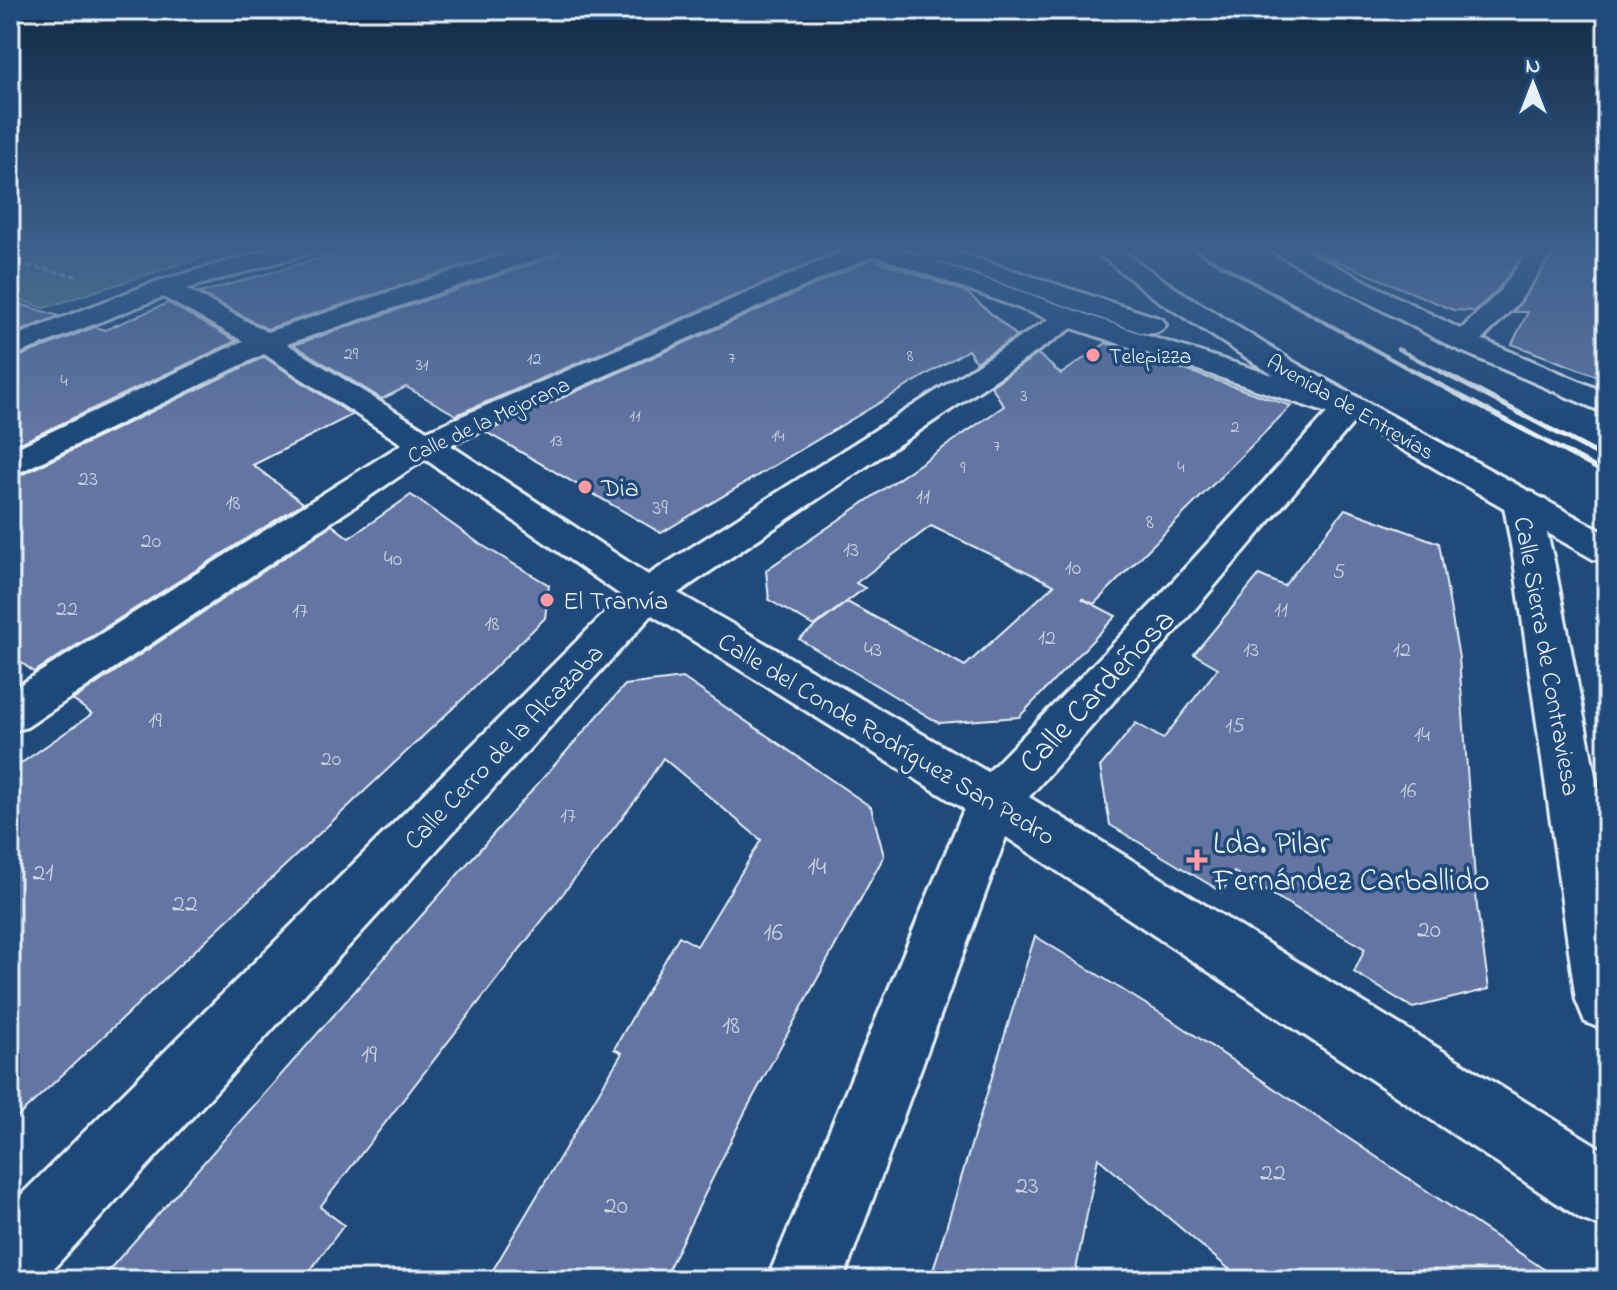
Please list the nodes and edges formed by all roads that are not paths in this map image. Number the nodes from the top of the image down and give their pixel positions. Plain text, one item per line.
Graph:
1 (110, 308) edge
2 (203, 308) edge
3 (366, 308) edge
4 (736, 308) edge
5 (1042, 308) edge
6 (1102, 308) edge
7 (1190, 308) edge
8 (1399, 308) edge
9 (1498, 308) edge
10 (1069, 318) junction
11 (1150, 326) dead end
12 (265, 342) junction
13 (1464, 342) junction
14 (10, 348) edge
15 (1607, 405) edge
16 (1348, 409) junction
17 (425, 444) junction
18 (10, 464) edge
19 (1521, 501) junction
20 (1607, 550) edge
21 (648, 594) junction
22 (10, 714) edge
23 (993, 801) junction
24 (1607, 1000) edge
25 (1607, 1193) edge
26 (10, 1260) edge
27 (805, 1280) edge

1 - 14 street
2 - 12 street, Calle del Conde Rodríguez San Pedro
3 - 12 street
4 - 17 street, Calle de la Mejorana
5 - 10 street
6 - 11 street
7 - 16 street, Avenida de Entrevías
8 - 13 street
9 - 13 street
10 - 16 street
10 - 21 street, Calle Cerro de la Alcazaba
12 - 17 street, Calle del Conde Rodríguez San Pedro
12 - 18 street
13 - 15 street
16 - 19 street, Avenida de Entrevías
16 - 23 street, Calle Cardeñosa
17 - 21 street, Calle del Conde Rodríguez San Pedro
17 - 22 street, Calle de la Mejorana
19 - 20 street, Avenida de Entrevías
19 - 24 street, Calle Sierra de Contraviesa
21 - 23 street, Calle del Conde Rodríguez San Pedro
21 - 26 street, Calle Cerro de la Alcazaba
23 - 25 street, Calle del Conde Rodríguez San Pedro
23 - 27 street, Calle Cardeñosa

